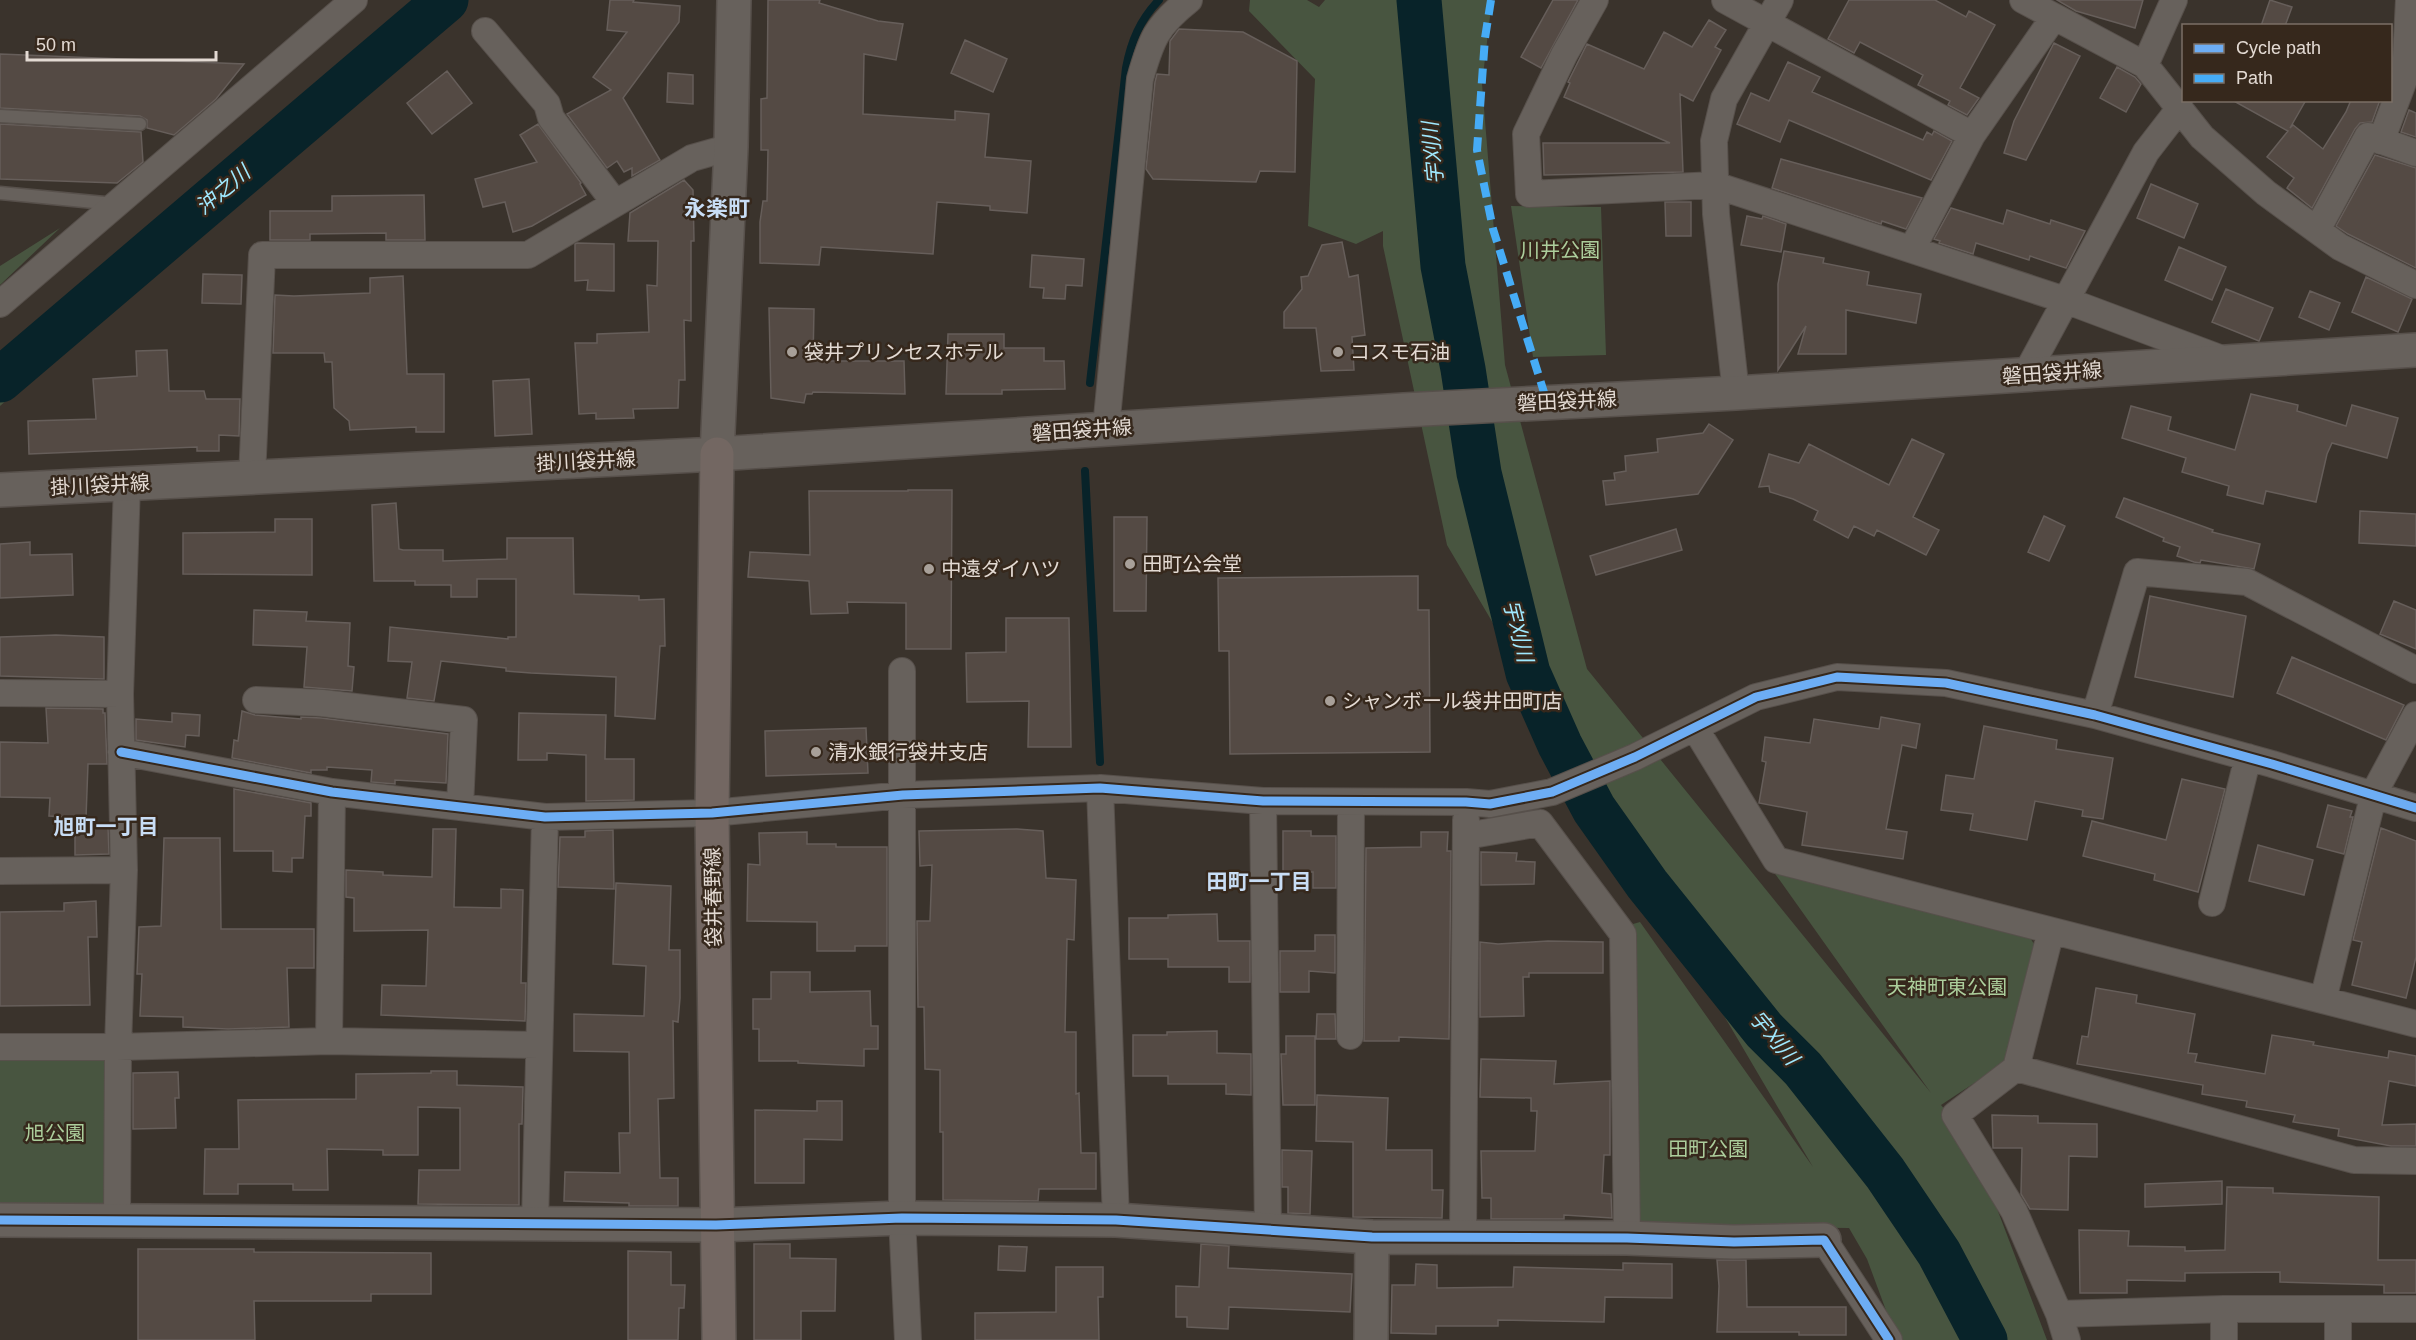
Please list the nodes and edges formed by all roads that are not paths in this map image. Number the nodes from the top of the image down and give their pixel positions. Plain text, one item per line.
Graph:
1 (354, 0) edge
2 (734, 0) edge
3 (1189, 0) edge
4 (1595, 0) edge
5 (1725, 0) edge
6 (1780, 0) edge
7 (2023, 0) edge
8 (2174, 0) edge
9 (2409, 0) edge
10 (2054, 17) junction
11 (1767, 25) junction
12 (485, 30) dead end
13 (2145, 65) junction
14 (2411, 67) edge
15 (2180, 108) junction
16 (0, 116) edge
17 (140, 124) dead end
18 (1972, 135) junction
19 (2381, 141) junction
20 (730, 147) junction
21 (2416, 153) edge
22 (1715, 185) junction
23 (0, 193) edge
24 (615, 203) junction
25 (116, 204) junction
26 (2317, 230) junction
27 (1912, 249) junction
28 (2416, 285) edge
29 (2065, 300) junction
30 (0, 304) edge
31 (2416, 350) edge
32 (2229, 362) junction
33 (2026, 374) junction
34 (1736, 393) junction
35 (1106, 428) junction
36 (717, 454) junction
37 (252, 477) junction
38 (127, 484) junction
39 (0, 490) edge
40 (2416, 670) edge
41 (902, 671) dead end
42 (0, 693) edge
43 (120, 694) junction
44 (256, 700) dead end
45 (2095, 715) junction
46 (2416, 715) edge
47 (1695, 728) junction
48 (122, 752) junction
49 (2248, 757) junction
50 (1100, 788) junction
51 (332, 792) junction
52 (2374, 793) junction
53 (903, 795) junction
54 (1263, 801) junction
55 (1351, 802) junction
56 (1478, 803) junction
57 (460, 807) junction
58 (2416, 808) edge
59 (712, 813) junction
60 (545, 817) junction
61 (1466, 836) junction
62 (124, 870) junction
63 (0, 871) edge
64 (2212, 903) dead end
65 (2051, 931) junction
66 (2323, 1000) junction
67 (2416, 1024) edge
68 (1350, 1036) dead end
69 (329, 1041) junction
70 (538, 1046) junction
71 (0, 1047) edge
72 (118, 1047) junction
73 (2016, 1068) junction
74 (2416, 1161) edge
75 (902, 1218) junction
76 (0, 1220) edge
77 (117, 1220) junction
78 (1116, 1220) junction
79 (535, 1223) junction
80 (716, 1225) junction
81 (1268, 1230) junction
82 (1372, 1237) junction
83 (1463, 1237) junction
84 (1627, 1238) junction
85 (1824, 1240) joint
86 (2224, 1309) junction
87 (2338, 1309) junction
88 (2416, 1309) edge
89 (2059, 1314) junction
90 (719, 1340) edge
91 (908, 1340) edge
92 (1371, 1340) edge
93 (1889, 1340) edge
94 (2067, 1340) edge
95 (2224, 1340) edge
96 (2338, 1340) edge

1 - 25 street
2 - 20 main road
3 - 35 street
4 - 22 street
5 - 11 street
6 - 11 street
7 - 10 street
8 - 13 street
9 - 14 street
10 - 13 street
10 - 18 street
11 - 18 street
11 - 22 street
12 - 24 street
13 - 15 street
14 - 19 street
15 - 26 street
15 - 29 street
16 - 17 lane
18 - 27 street
19 - 21 street
19 - 26 street
20 - 24 street
20 - 36 main road
22 - 27 street
22 - 34 street
23 - 25 lane
24 - 37 street
25 - 30 street
26 - 28 street
27 - 29 street
29 - 32 street
29 - 33 street
31 - 32 main road, 磐田袋井線
32 - 33 main road, 磐田袋井線
33 - 34 main road, 磐田袋井線
34 - 35 main road, 磐田袋井線
35 - 36 main road, 磐田袋井線
36 - 37 main road, 掛川袋井線
36 - 59 main road, 袋井春野線
37 - 38 main road, 掛川袋井線
38 - 39 main road, 掛川袋井線
38 - 43 street
40 - 45 street
41 - 53 street
42 - 43 street
43 - 48 street
44 - 57 street
45 - 47 street
45 - 49 street
46 - 52 street
47 - 56 street
47 - 65 street
48 - 51 street
48 - 62 street
49 - 52 street
49 - 64 street
50 - 53 street
50 - 54 street
50 - 78 street
51 - 57 street
51 - 69 street
52 - 58 street
52 - 66 street
53 - 59 street
53 - 75 street
54 - 55 street
54 - 81 street
55 - 56 street
55 - 68 street
56 - 61 street
57 - 60 street
59 - 60 street
59 - 80 main road, 袋井春野線
60 - 70 street
61 - 83 street
61 - 84 street
62 - 63 street
62 - 72 street
65 - 66 street
65 - 73 street
66 - 67 street
69 - 70 street
69 - 72 street
70 - 79 street
71 - 72 street
72 - 77 street
73 - 74 street
73 - 89 street
75 - 78 main road
75 - 80 main road
75 - 91 street
76 - 77 main road
77 - 79 main road
78 - 81 main road
79 - 80 main road
80 - 90 main road, 袋井春野線
81 - 82 main road
82 - 83 main road
82 - 92 main road
83 - 84 main road
84 - 85 main road
85 - 93 street
86 - 87 street
86 - 89 street
86 - 95 street
87 - 88 street
87 - 96 street
89 - 94 street

